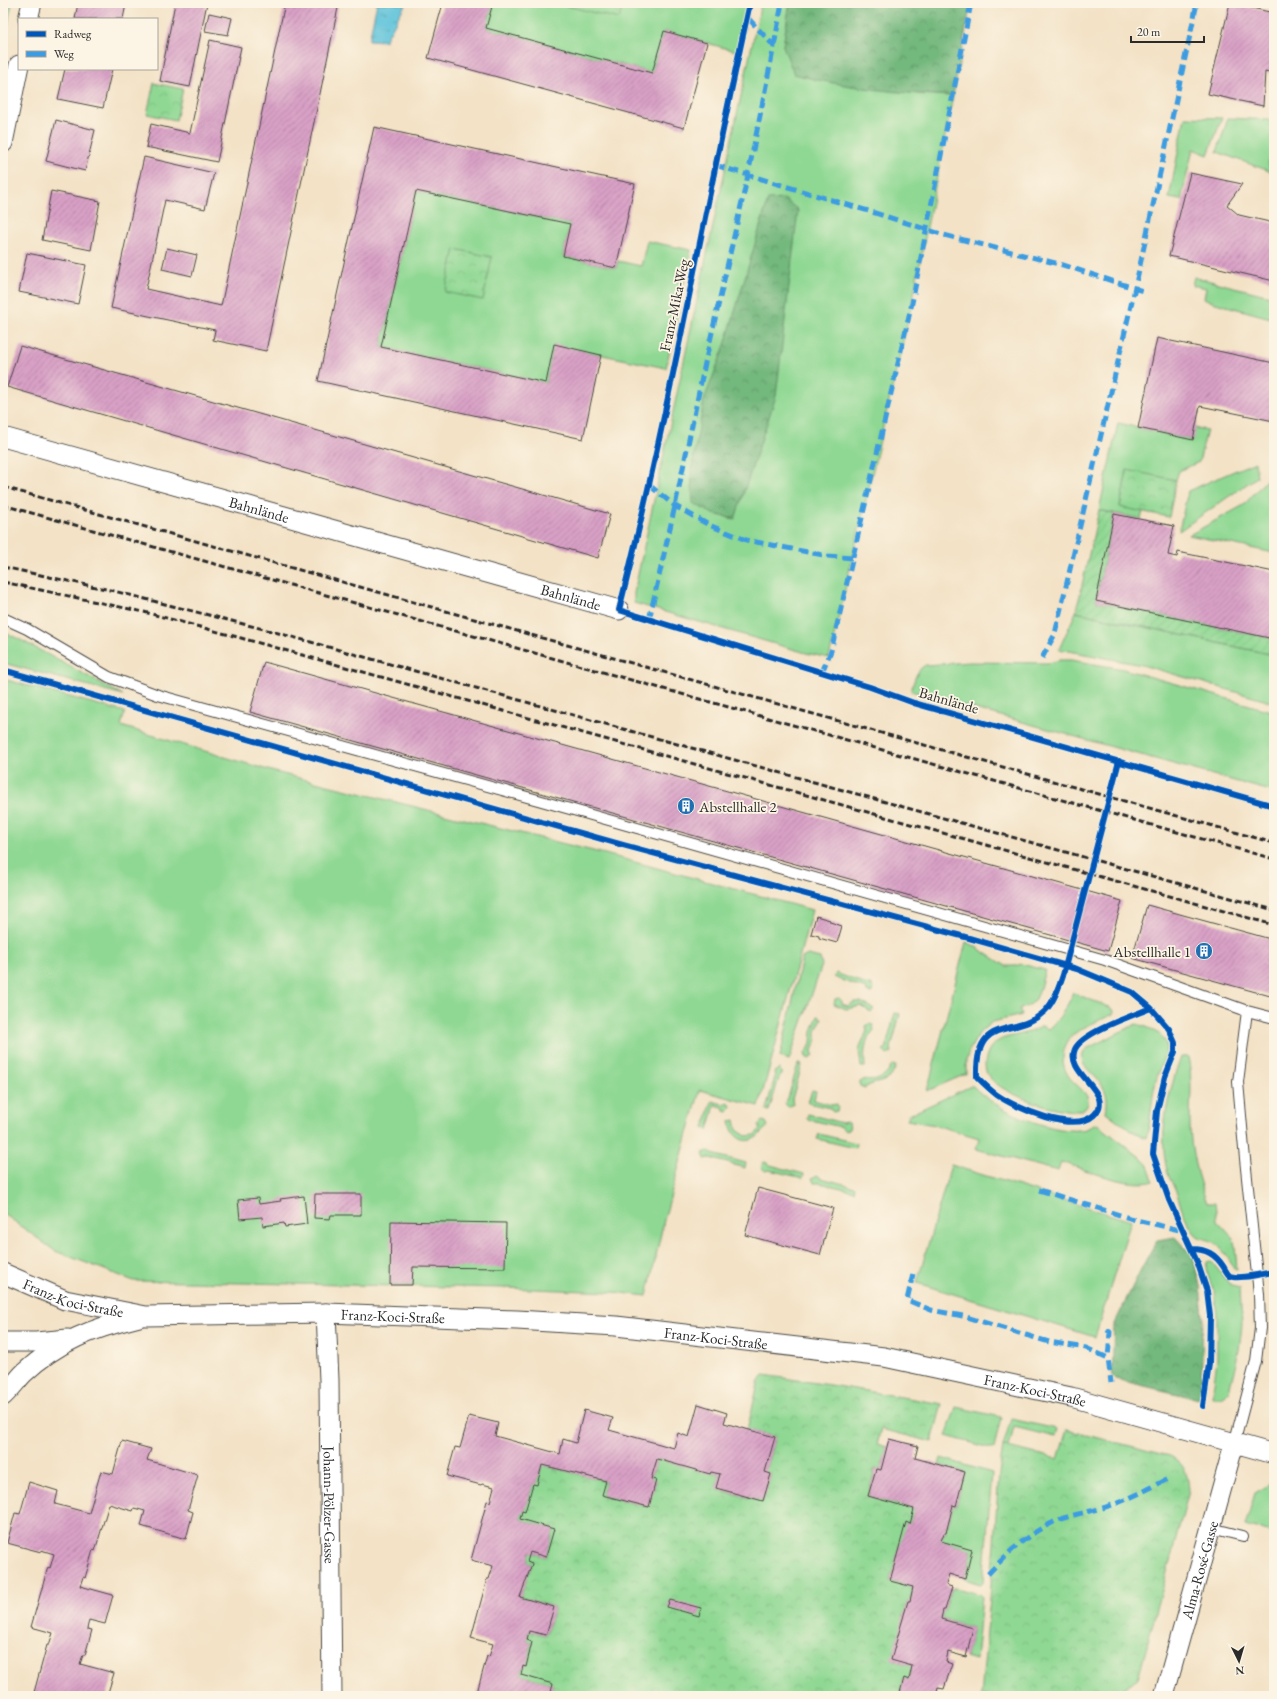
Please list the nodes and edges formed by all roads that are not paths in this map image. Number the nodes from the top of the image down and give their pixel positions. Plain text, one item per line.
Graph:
1 (32, 3) edge
2 (28, 18) edge
3 (18, 70) edge
4 (3, 143) edge
5 (3, 437) edge
6 (619, 610) dead end
7 (3, 618) edge
8 (1247, 1011) junction
9 (1274, 1018) edge
10 (3, 1273) edge
11 (326, 1313) junction
12 (146, 1316) junction
13 (73, 1338) junction
14 (3, 1342) edge
15 (3, 1396) edge
16 (1234, 1444) junction
17 (1274, 1454) edge
18 (1210, 1528) junction
19 (1243, 1536) dead end
20 (332, 1696) edge
21 (1164, 1696) edge

1 - 2 street
3 - 4 street
5 - 6 street, Bahnlände
7 - 8 lane
8 - 9 lane
8 - 16 lane
10 - 12 street, Franz-Koci-Straße
11 - 12 street, Franz-Koci-Straße
11 - 16 street, Franz-Koci-Straße
11 - 20 street, Johann-Pölzer-Gasse
12 - 13 street, Franz-Koci-Straße
13 - 14 street, Franz-Koci-Straße
13 - 15 street, Franz-Koci-Straße
16 - 17 street, Franz-Koci-Straße
16 - 18 street, Alma-Rosé-Gasse
18 - 19 lane
18 - 21 street, Alma-Rosé-Gasse

